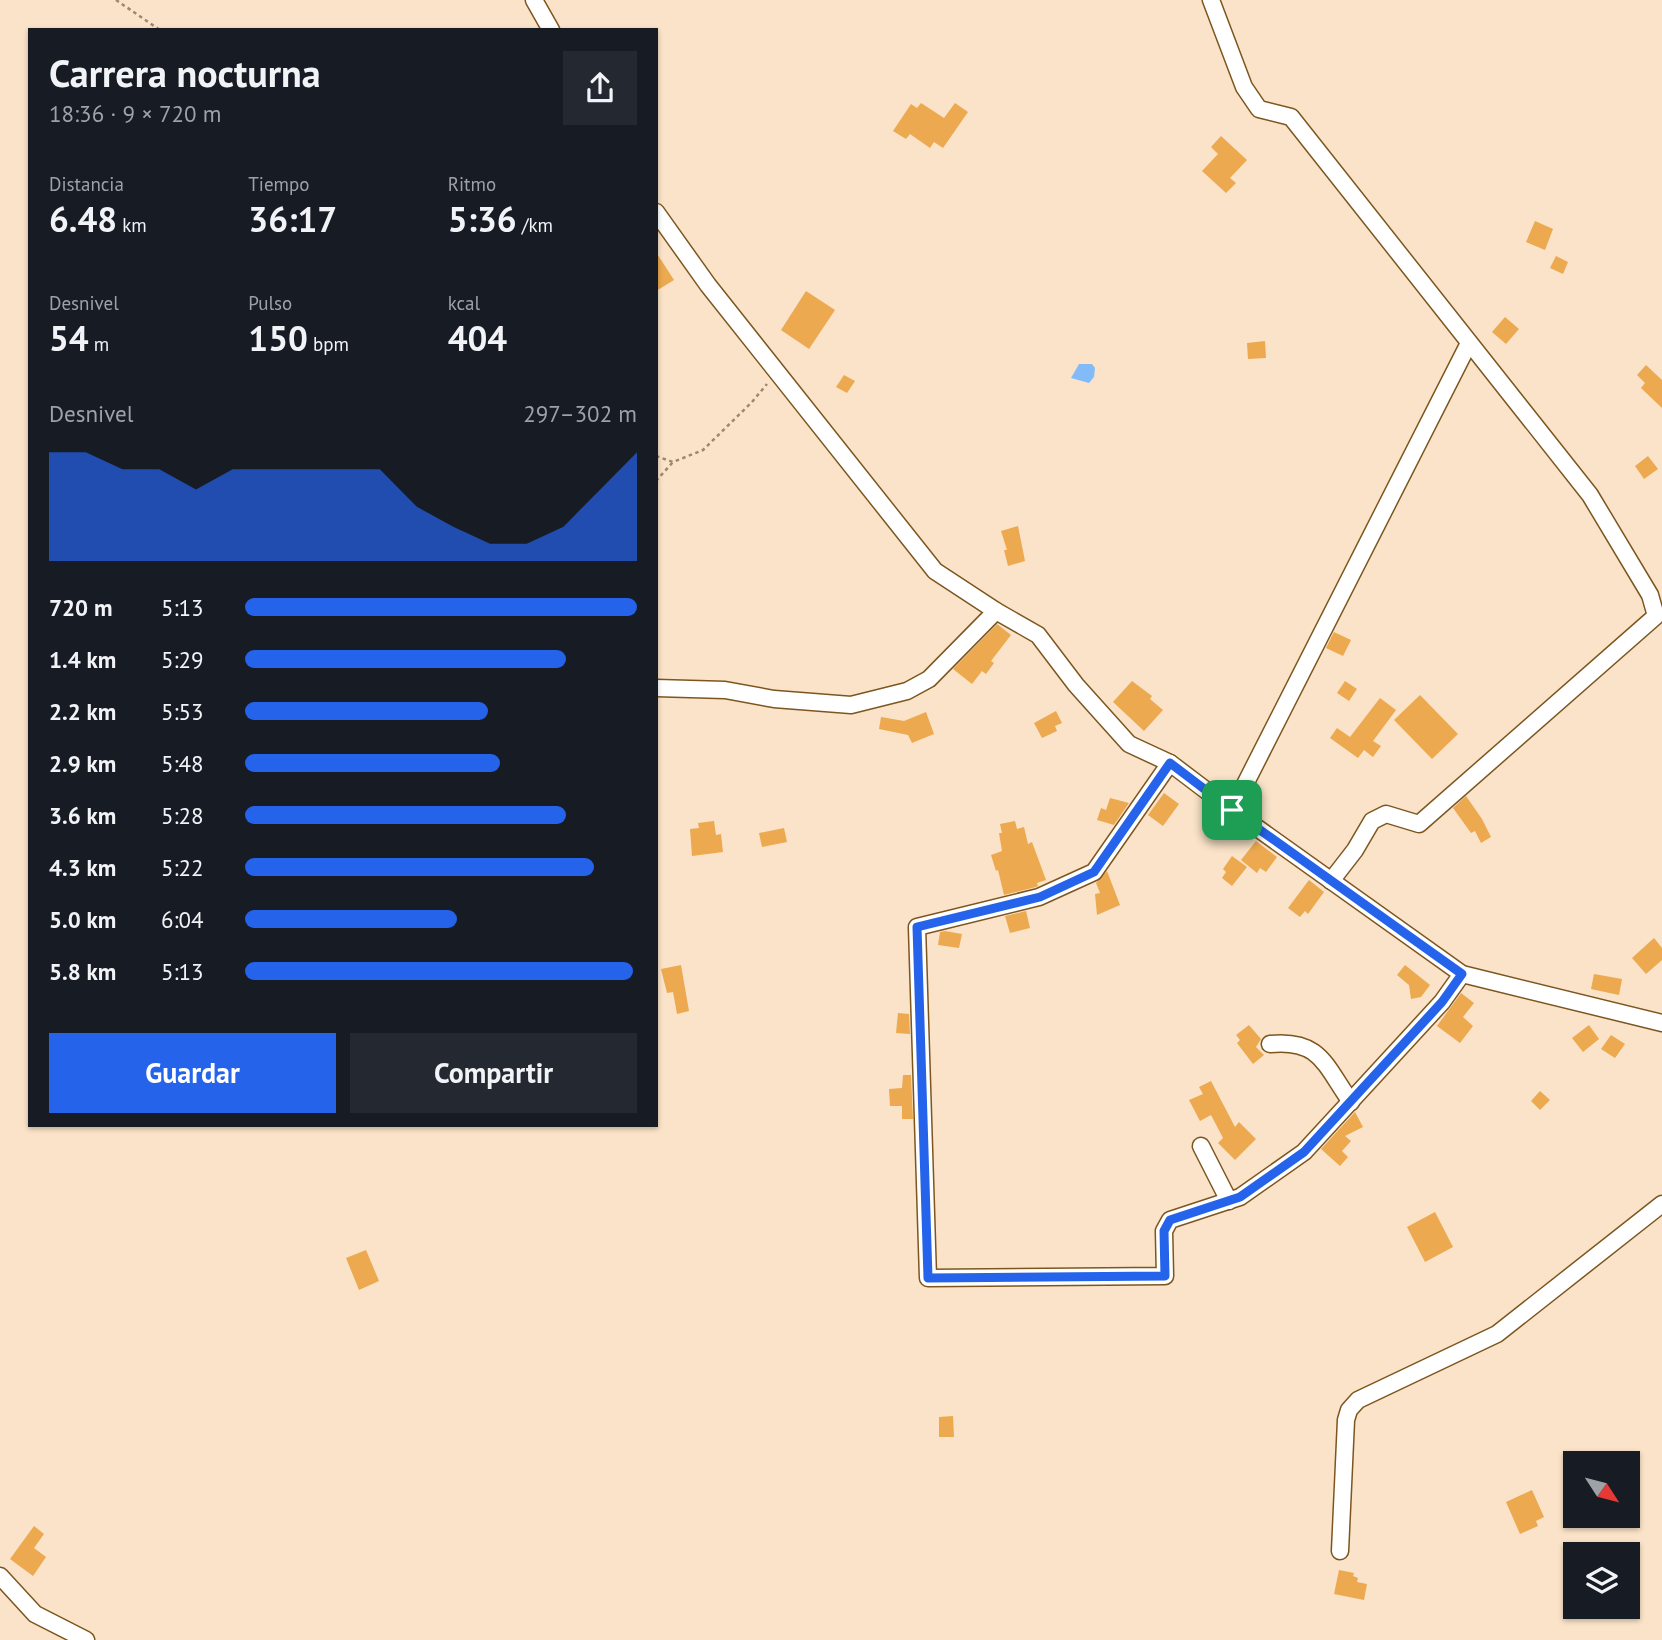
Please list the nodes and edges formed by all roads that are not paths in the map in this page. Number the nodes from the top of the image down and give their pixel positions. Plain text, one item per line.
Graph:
1 (534, 0) edge
2 (1211, 0) edge
3 (550, 28) edge
4 (658, 215) edge
5 (1469, 343) junction
6 (996, 611) junction
7 (658, 688) edge
8 (1170, 763) junction
9 (1232, 810) junction
10 (1331, 881) junction
11 (1462, 974) junction
12 (1662, 1023) edge
13 (1270, 1044) dead end
14 (1350, 1102) junction
15 (1201, 1146) dead end
16 (1229, 1200) junction
17 (1662, 1204) edge
18 (1340, 1551) dead end
19 (0, 1576) edge
20 (80, 1639) edge

1 - 3 street
2 - 5 street
4 - 6 street
5 - 9 street
5 - 10 street
6 - 7 street
6 - 8 street
8 - 9 street
8 - 16 street
9 - 10 street
10 - 11 street
11 - 12 street
11 - 14 street
13 - 14 street
14 - 16 street
15 - 16 street
17 - 18 street
19 - 20 street

